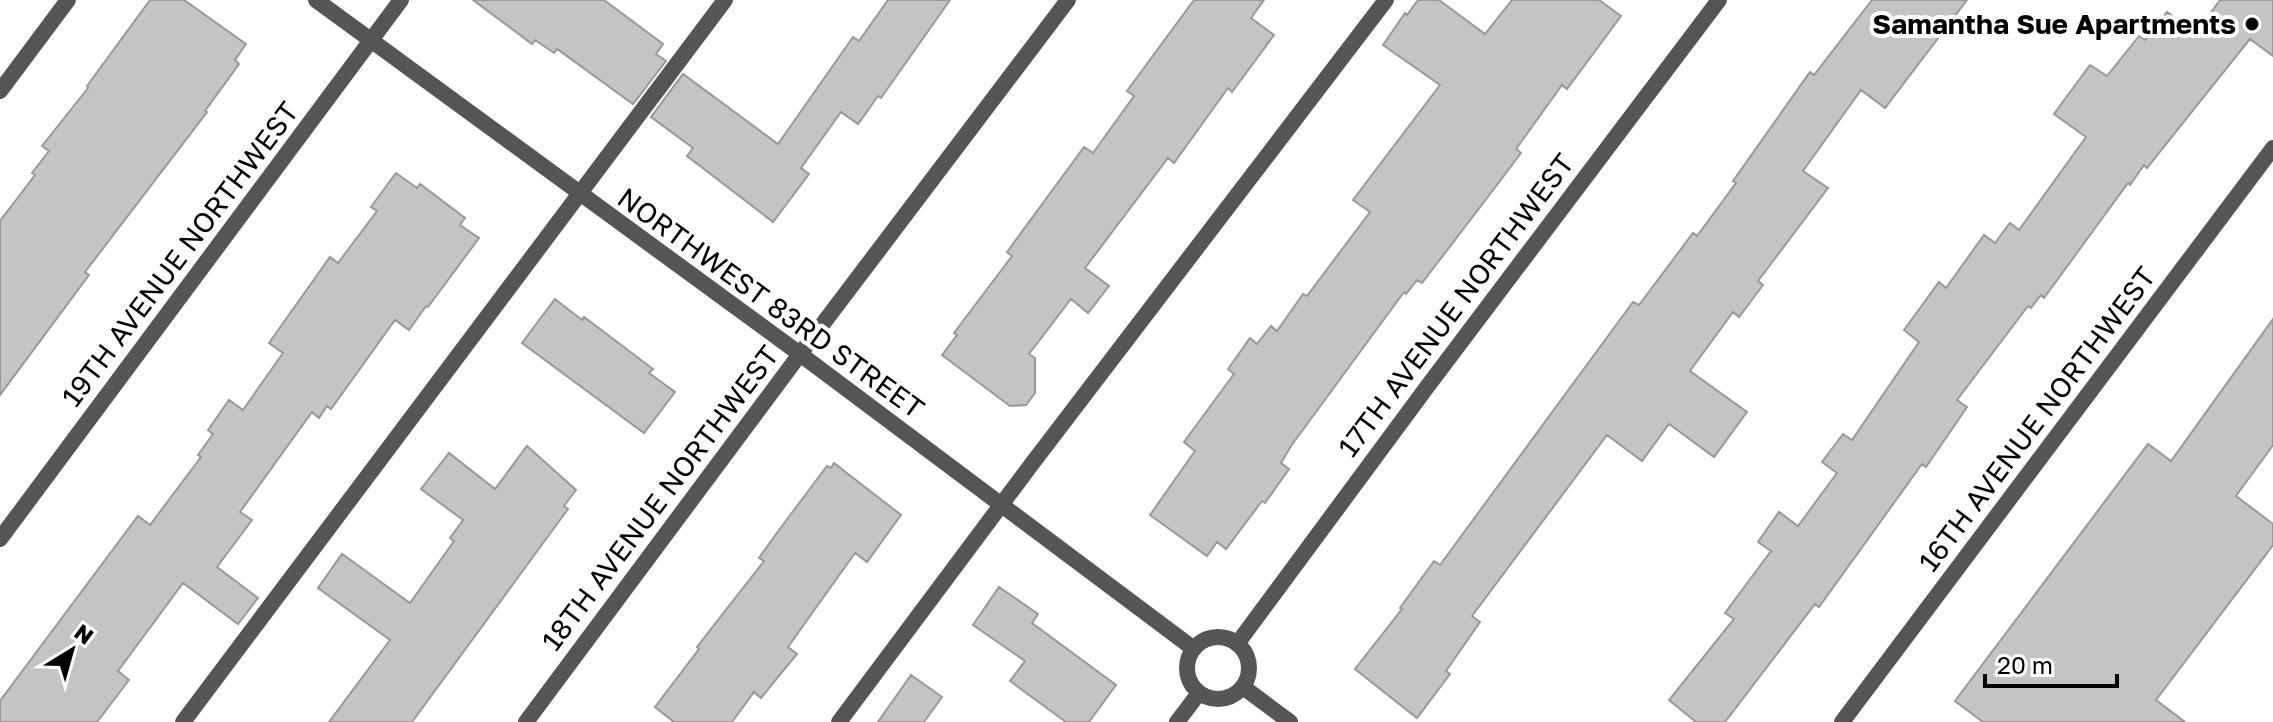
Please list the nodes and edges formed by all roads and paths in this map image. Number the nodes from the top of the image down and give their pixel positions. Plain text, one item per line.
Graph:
1 (68, 0) edge
2 (316, 0) edge
3 (401, 0) edge
4 (725, 0) edge
5 (1068, 0) edge
6 (1386, 0) edge
7 (1719, 0) edge
8 (371, 40) junction
9 (0, 91) edge
10 (2273, 148) edge
11 (578, 194) junction
12 (800, 354) junction
13 (1001, 505) junction
14 (0, 539) edge
15 (1237, 644) junction
16 (1194, 649) junction
17 (1243, 687) junction
18 (1199, 693) junction
19 (183, 722) edge
20 (526, 722) edge
21 (839, 722) edge
22 (1177, 722) edge
23 (1290, 722) edge
24 (1842, 722) edge

1 - 9 street
2 - 8 street, NORTHWEST 83RD STREET
3 - 8 street, 19TH AVENUE NORTHWEST
4 - 11 street
5 - 12 street, 18TH AVENUE NORTHWEST
6 - 13 street
7 - 15 street, 17TH AVENUE NORTHWEST
8 - 11 street, NORTHWEST 83RD STREET
8 - 14 street, 19TH AVENUE NORTHWEST
10 - 24 street, 16TH AVENUE NORTHWEST
11 - 12 street, NORTHWEST 83RD STREET
11 - 19 street
12 - 13 street, NORTHWEST 83RD STREET
12 - 20 street, 18TH AVENUE NORTHWEST
13 - 16 street, NORTHWEST 83RD STREET
13 - 21 street
15 - 16 street
15 - 17 street
16 - 18 street
17 - 18 street
17 - 23 street
18 - 22 street

